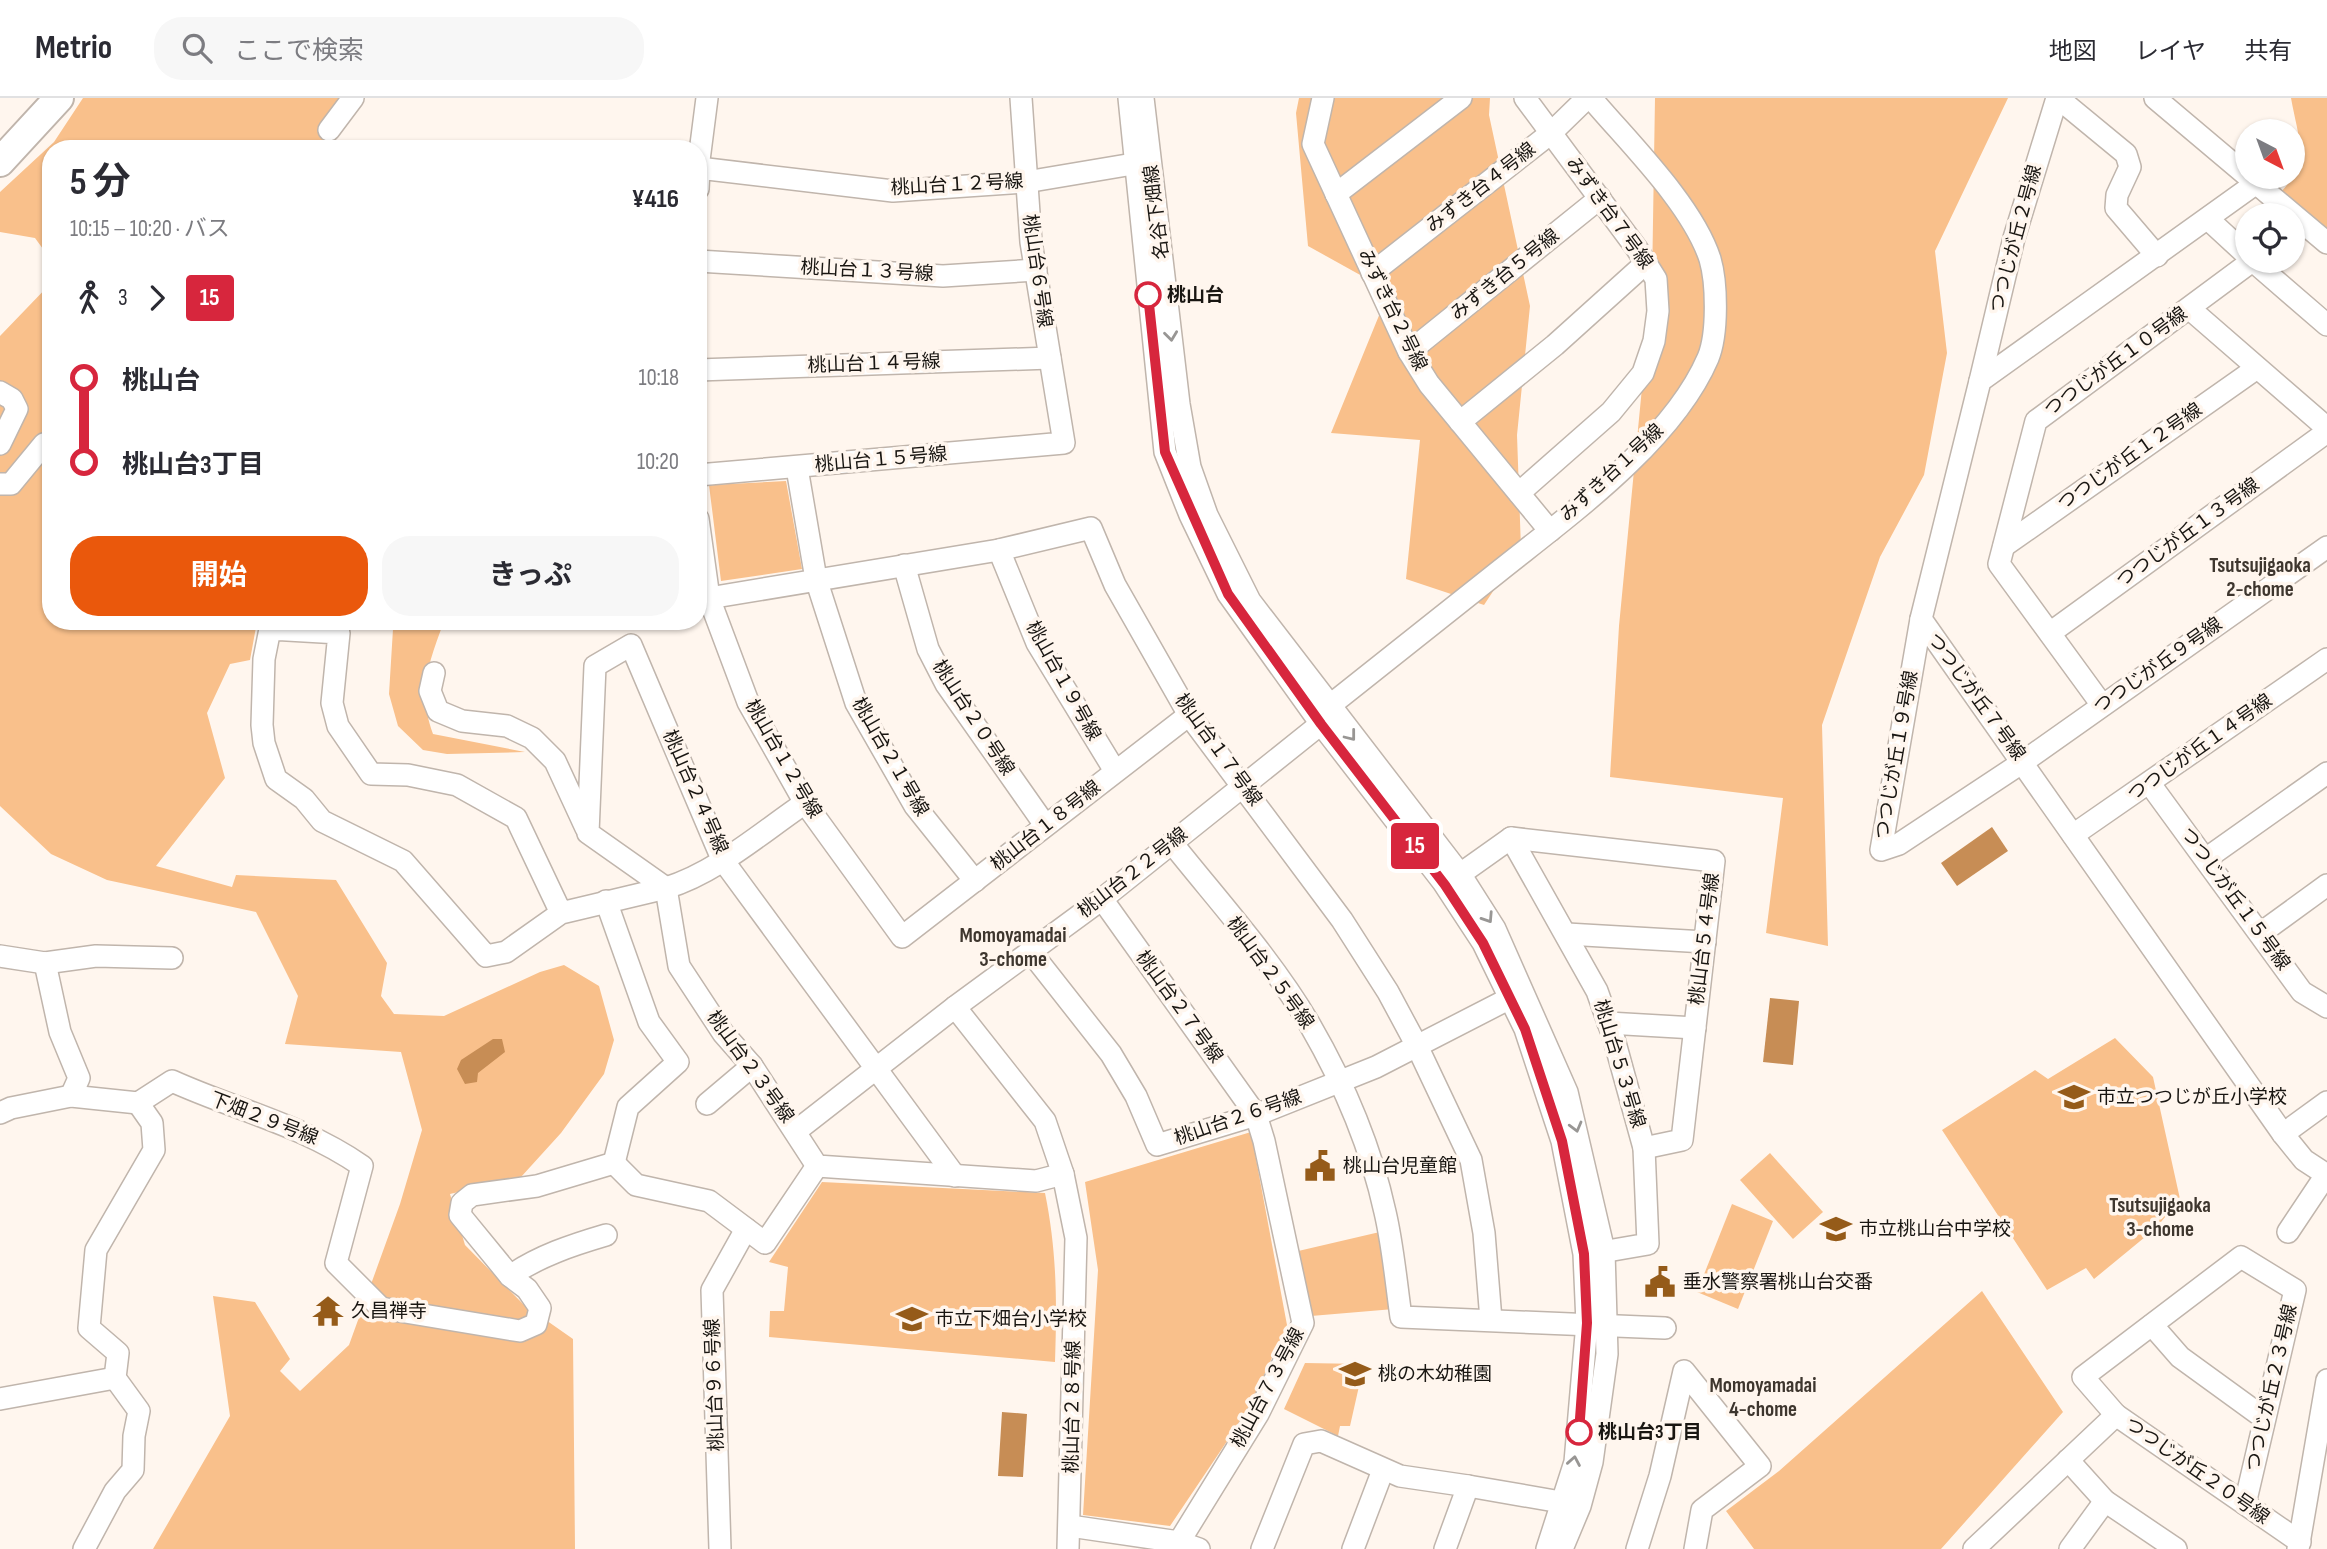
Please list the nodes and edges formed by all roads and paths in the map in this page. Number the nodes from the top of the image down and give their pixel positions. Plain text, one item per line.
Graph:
1 (59, 98) edge
2 (354, 98) edge
3 (707, 98) edge
4 (1021, 98) edge
5 (1129, 98) edge
6 (1143, 98) edge
7 (1323, 98) edge
8 (1461, 98) edge
9 (1525, 98) edge
10 (1589, 98) edge
11 (2057, 98) edge
12 (2155, 98) edge
13 (329, 130) dead end
14 (1551, 133) junction
15 (702, 140) edge
16 (3, 155) edge
17 (1143, 163) junction
18 (2235, 167) edge
19 (707, 169) edge
20 (1026, 182) junction
21 (2249, 189) edge
22 (2261, 189) edge
23 (1336, 194) junction
24 (1600, 198) junction
25 (2209, 220) junction
26 (2327, 243) edge
27 (2235, 245) edge
28 (2157, 256) junction
29 (707, 262) edge
30 (1646, 263) junction
31 (1036, 270) junction
32 (1372, 273) junction
33 (2236, 273) edge
34 (2266, 273) edge
35 (2190, 309) junction
36 (2327, 325) edge
37 (1409, 352) junction
38 (1050, 358) junction
39 (2257, 368) junction
40 (707, 370) edge
41 (1980, 382) junction
42 (0, 392) edge
43 (1460, 422) junction
44 (2327, 430) edge
45 (1064, 443) joint
46 (0, 444) edge
47 (42, 446) edge
48 (797, 468) junction
49 (707, 474) edge
50 (0, 484) edge
51 (1519, 493) junction
52 (1550, 531) junction
53 (2004, 546) junction
54 (2327, 547) edge
55 (999, 550) junction
56 (904, 565) junction
57 (816, 579) junction
58 (707, 584) edge
59 (709, 598) junction
60 (1921, 619) junction
61 (270, 630) edge
62 (287, 630) edge
63 (2050, 633) junction
64 (2327, 659) edge
65 (434, 673) dead end
66 (2102, 705) junction
67 (1189, 715) junction
68 (1327, 715) junction
69 (2023, 762) junction
70 (1115, 771) junction
71 (2327, 773) edge
72 (2150, 784) junction
73 (1245, 787) junction
74 (805, 803) junction
75 (1045, 825) junction
76 (588, 833) junction
77 (2073, 835) junction
78 (1511, 838) junction
79 (1172, 843) junction
80 (2207, 858) junction
81 (722, 859) junction
82 (1452, 880) junction
83 (975, 881) junction
84 (2327, 886) edge
85 (666, 888) junction
86 (1102, 899) junction
87 (606, 901) junction
88 (561, 913) junction
89 (2261, 933) junction
90 (1567, 934) junction
91 (902, 937) joint
92 (1704, 942) junction
93 (1030, 951) junction
94 (0, 956) edge
95 (172, 958) dead end
96 (45, 963) junction
97 (1517, 995) junction
98 (956, 1007) junction
99 (2327, 1007) edge
100 (1608, 1024) junction
101 (1695, 1028) junction
102 (1417, 1046) junction
103 (752, 1066) junction
104 (876, 1067) junction
105 (1338, 1082) junction
106 (71, 1096) junction
107 (138, 1102) junction
108 (2327, 1102) edge
109 (707, 1104) dead end
110 (0, 1113) edge
111 (1256, 1115) junction
112 (796, 1131) junction
113 (2283, 1133) junction
114 (1643, 1148) junction
115 (614, 1163) junction
116 (817, 1166) junction
117 (1063, 1174) junction
118 (2327, 1175) edge
119 (954, 1176) junction
120 (2300, 1226) dead end
121 (746, 1229) junction
122 (606, 1235) dead end
123 (1594, 1253) junction
124 (510, 1276) junction
125 (1491, 1320) junction
126 (1597, 1323) junction
127 (2152, 1325) junction
128 (1665, 1328) dead end
129 (115, 1378) junction
130 (2327, 1380) edge
131 (0, 1399) edge
132 (2116, 1415) junction
133 (2264, 1418) junction
134 (2068, 1460) junction
135 (1383, 1470) junction
136 (1468, 1486) junction
137 (2105, 1501) junction
138 (1572, 1504) junction
139 (2245, 1504) junction
140 (1070, 1526) junction
141 (1177, 1545) edge
142 (2299, 1546) edge
143 (85, 1549) edge
144 (720, 1549) edge
145 (1068, 1549) edge
146 (1199, 1549) edge
147 (1262, 1549) edge
148 (1353, 1549) edge
149 (1445, 1549) edge
150 (1547, 1549) edge
151 (1563, 1549) edge
152 (1637, 1549) edge
153 (1695, 1549) edge
154 (1974, 1549) edge
155 (2070, 1549) edge
156 (2175, 1549) edge

1 - 16 main road
2 - 13 street
3 - 15 street
4 - 20 street, 桃山台６号線
5 - 17 street, 名谷下畑線
6 - 17 street, 名谷下畑線
7 - 23 street, みずき台２号線
8 - 23 street
9 - 14 street, みずき台７号線
10 - 14 street, みずき台４号線
10 - 52 street, みずき台１号線
11 - 28 street
11 - 41 street, つつじが丘２号線
12 - 18 street
14 - 24 street, みずき台７号線
14 - 32 street, みずき台４号線
17 - 20 street, 桃山台１２号線
17 - 68 street, 名谷下畑線
19 - 20 street, 桃山台１２号線
20 - 31 street, 桃山台６号線
21 - 25 street
22 - 26 street
23 - 32 street, みずき台２号線
24 - 30 street, みずき台７号線
24 - 37 street, みずき台５号線
25 - 27 street
25 - 28 street
28 - 41 street
29 - 31 street, 桃山台１３号線
30 - 43 street
30 - 51 street, みずき台７号線
31 - 38 street, 桃山台６号線
32 - 37 street, みずき台２号線
33 - 35 street, つつじが丘１０号線
34 - 36 street
35 - 39 street
35 - 53 street, つつじが丘１０号線
37 - 43 street, みずき台２号線
38 - 40 street, 桃山台１４号線
38 - 45 street, 桃山台６号線
39 - 44 street
39 - 53 street, つつじが丘１２号線
41 - 60 street, つつじが丘７号線
42 - 46 street
43 - 51 street, みずき台２号線
44 - 63 street, つつじが丘１３号線
45 - 48 street, 桃山台１５号線
47 - 50 street
48 - 49 street, 桃山台１５号線
48 - 57 street, 桃山台２１号線
51 - 52 street, みずき台２号線
52 - 68 street, みずき台１号線
53 - 63 street, つつじが丘１０号線
54 - 66 street, つつじが丘９号線
55 - 56 street, 桃山台１７号線
55 - 67 street, 桃山台１７号線
55 - 70 street, 桃山台１９号線
56 - 57 street, 桃山台１７号線
56 - 75 street, 桃山台２０号線
57 - 59 street, 桃山台１７号線
57 - 83 street, 桃山台２１号線
58 - 59 street, 桃山台１２号線
59 - 74 street, 桃山台１２号線
60 - 69 street, つつじが丘７号線
60 - 69 street, つつじが丘１９号線
61 - 88 street
62 - 88 street
63 - 66 street, つつじが丘１０号線
64 - 72 street, つつじが丘１４号線
65 - 76 street
66 - 69 street, つつじが丘９号線
67 - 70 street, 桃山台１８号線
67 - 73 street, 桃山台１７号線
68 - 73 street, 桃山台２２号線
68 - 82 street, 名谷下畑線
69 - 77 street, つつじが丘７号線
70 - 75 street, 桃山台１８号線
71 - 80 street
72 - 77 street, つつじが丘１４号線
72 - 80 street, つつじが丘１５号線
73 - 79 street, 桃山台２２号線
73 - 102 street, 桃山台１７号線
74 - 81 street
74 - 91 street, 桃山台１２号線
75 - 83 street, 桃山台１８号線
76 - 81 street, 桃山台２４号線
76 - 85 street
77 - 113 street, つつじが丘７号線
78 - 82 street
78 - 90 street, 桃山台５３号線
78 - 92 street, 桃山台５４号線
79 - 86 street, 桃山台２２号線
79 - 105 street, 桃山台２５号線
80 - 89 street, つつじが丘１５号線
81 - 85 street
81 - 104 street, 桃山台２４号線
82 - 97 street, 名谷下畑線
83 - 91 street, 桃山台１８号線
84 - 89 street
85 - 87 street
85 - 103 street, 桃山台２３号線
86 - 93 street, 桃山台２２号線
86 - 111 street, 桃山台２７号線
87 - 88 street
87 - 115 street
89 - 99 street, つつじが丘１５号線
90 - 92 street
90 - 100 street, 桃山台５３号線
92 - 101 street, 桃山台５４号線
93 - 98 street, 桃山台２２号線
93 - 111 street, 桃山台２６号線
94 - 96 street
95 - 96 street
96 - 106 street
97 - 102 street, 桃山台２６号線
97 - 123 street, 名谷下畑線
98 - 104 street, 桃山台２２号線
98 - 117 street, 桃山台２８号線
100 - 101 street
100 - 114 street, 桃山台５３号線
101 - 114 street, 桃山台５４号線
102 - 105 street, 桃山台２６号線
102 - 125 street, 桃山台１７号線
103 - 109 street
103 - 112 street, 桃山台２３号線
104 - 112 street, 桃山台２２号線
104 - 119 street, 桃山台２４号線
105 - 111 street, 桃山台２６号線
105 - 125 street, 桃山台２５号線
106 - 107 street
106 - 110 street
107 - 124 street, 下畑２９号線
107 - 129 street
108 - 113 street
111 - 141 street, 桃山台７３号線
112 - 116 street, 桃山台２３号線
113 - 118 street, つつじが丘７号線
114 - 123 street, 桃山台５３号線
115 - 121 street
115 - 124 street, 下畑２９号線
116 - 119 street
116 - 121 street
117 - 119 street
117 - 140 street, 桃山台２８号線
118 - 120 street
121 - 144 street, 桃山台９６号線
122 - 124 street
123 - 126 street, 名谷下畑線
125 - 126 street
126 - 128 street
126 - 138 street, 名谷下畑線
127 - 132 street, つつじが丘２３号線
127 - 133 street
127 - 133 street, つつじが丘２３号線
129 - 131 street
129 - 143 street
130 - 142 street
132 - 134 street, つつじが丘２０号線
132 - 139 street, つつじが丘２０号線
133 - 139 street, つつじが丘２３号線
134 - 137 street
134 - 154 street, つつじが丘２０号線
135 - 136 street
135 - 147 street
135 - 148 street
136 - 138 street
136 - 149 street
137 - 155 street
137 - 156 street
138 - 150 street, 名谷下畑線
138 - 151 street, 名谷下畑線
139 - 142 street, つつじが丘２０号線
140 - 141 street
140 - 145 street, 桃山台２８号線
141 - 146 street
152 - 153 street

